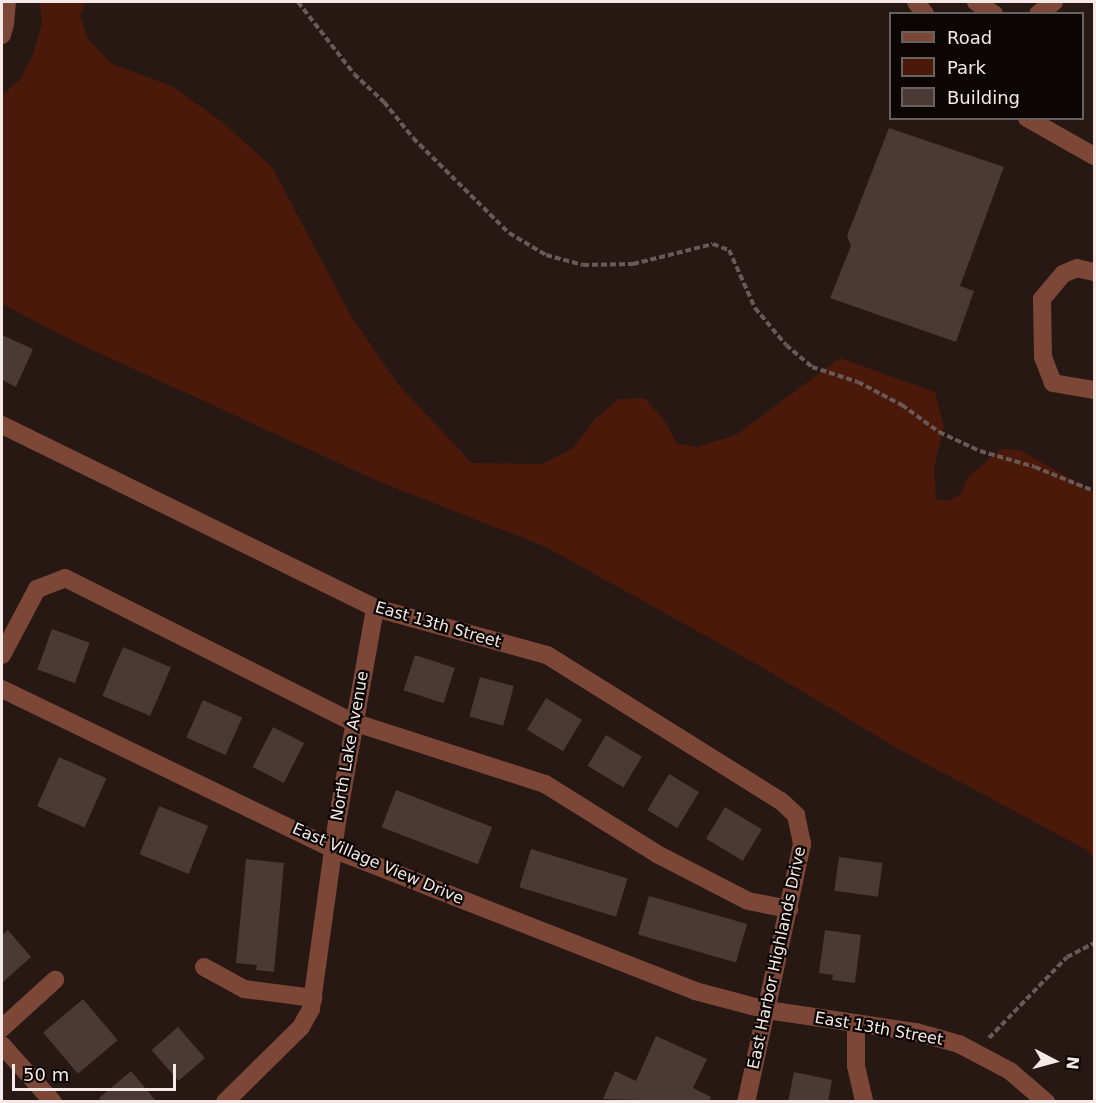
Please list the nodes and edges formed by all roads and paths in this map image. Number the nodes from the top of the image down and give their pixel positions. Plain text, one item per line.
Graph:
1 (7, 2) edge
2 (298, 2) edge
3 (976, 2) edge
4 (1054, 2) edge
5 (991, 12) edge
6 (1041, 12) edge
7 (2, 35) edge
8 (1031, 120) edge
9 (1095, 156) edge
10 (1095, 272) edge
11 (1095, 390) edge
12 (2, 425) edge
13 (1095, 491) edge
14 (375, 608) junction
15 (2, 655) edge
16 (2, 689) edge
17 (353, 722) junction
18 (796, 815) joint
19 (333, 849) junction
20 (789, 909) junction
21 (1095, 943) edge
22 (204, 967) dead end
23 (55, 980) dead end
24 (313, 998) junction
25 (767, 1010) junction
26 (856, 1023) junction
27 (2, 1028) edge
28 (2, 1045) edge
29 (976, 1052) junction
30 (229, 1100) edge
31 (53, 1101) edge
32 (746, 1101) edge
33 (864, 1101) edge
34 (1046, 1101) edge

1 - 7 street
2 - 13 path
3 - 5 street
4 - 6 street
8 - 9 street
10 - 11 street
12 - 14 street, East 13th Street
14 - 17 street, North Lake Avenue
14 - 18 street, East 13th Street
15 - 17 street
16 - 19 street, East Village View Drive
17 - 19 street, North Lake Avenue
17 - 20 street
18 - 20 street, East Harbor Highlands Drive
19 - 24 street, North Lake Avenue
19 - 25 street, East Village View Drive
20 - 25 street, East Harbor Highlands Drive
21 - 29 path
22 - 24 street
23 - 27 street
24 - 30 street, North Lake Avenue
25 - 26 street, East 13th Street
25 - 32 street, East Harbor Highlands Drive
26 - 29 street, East 13th Street
26 - 33 street
28 - 31 street
29 - 34 street, East 13th Street

